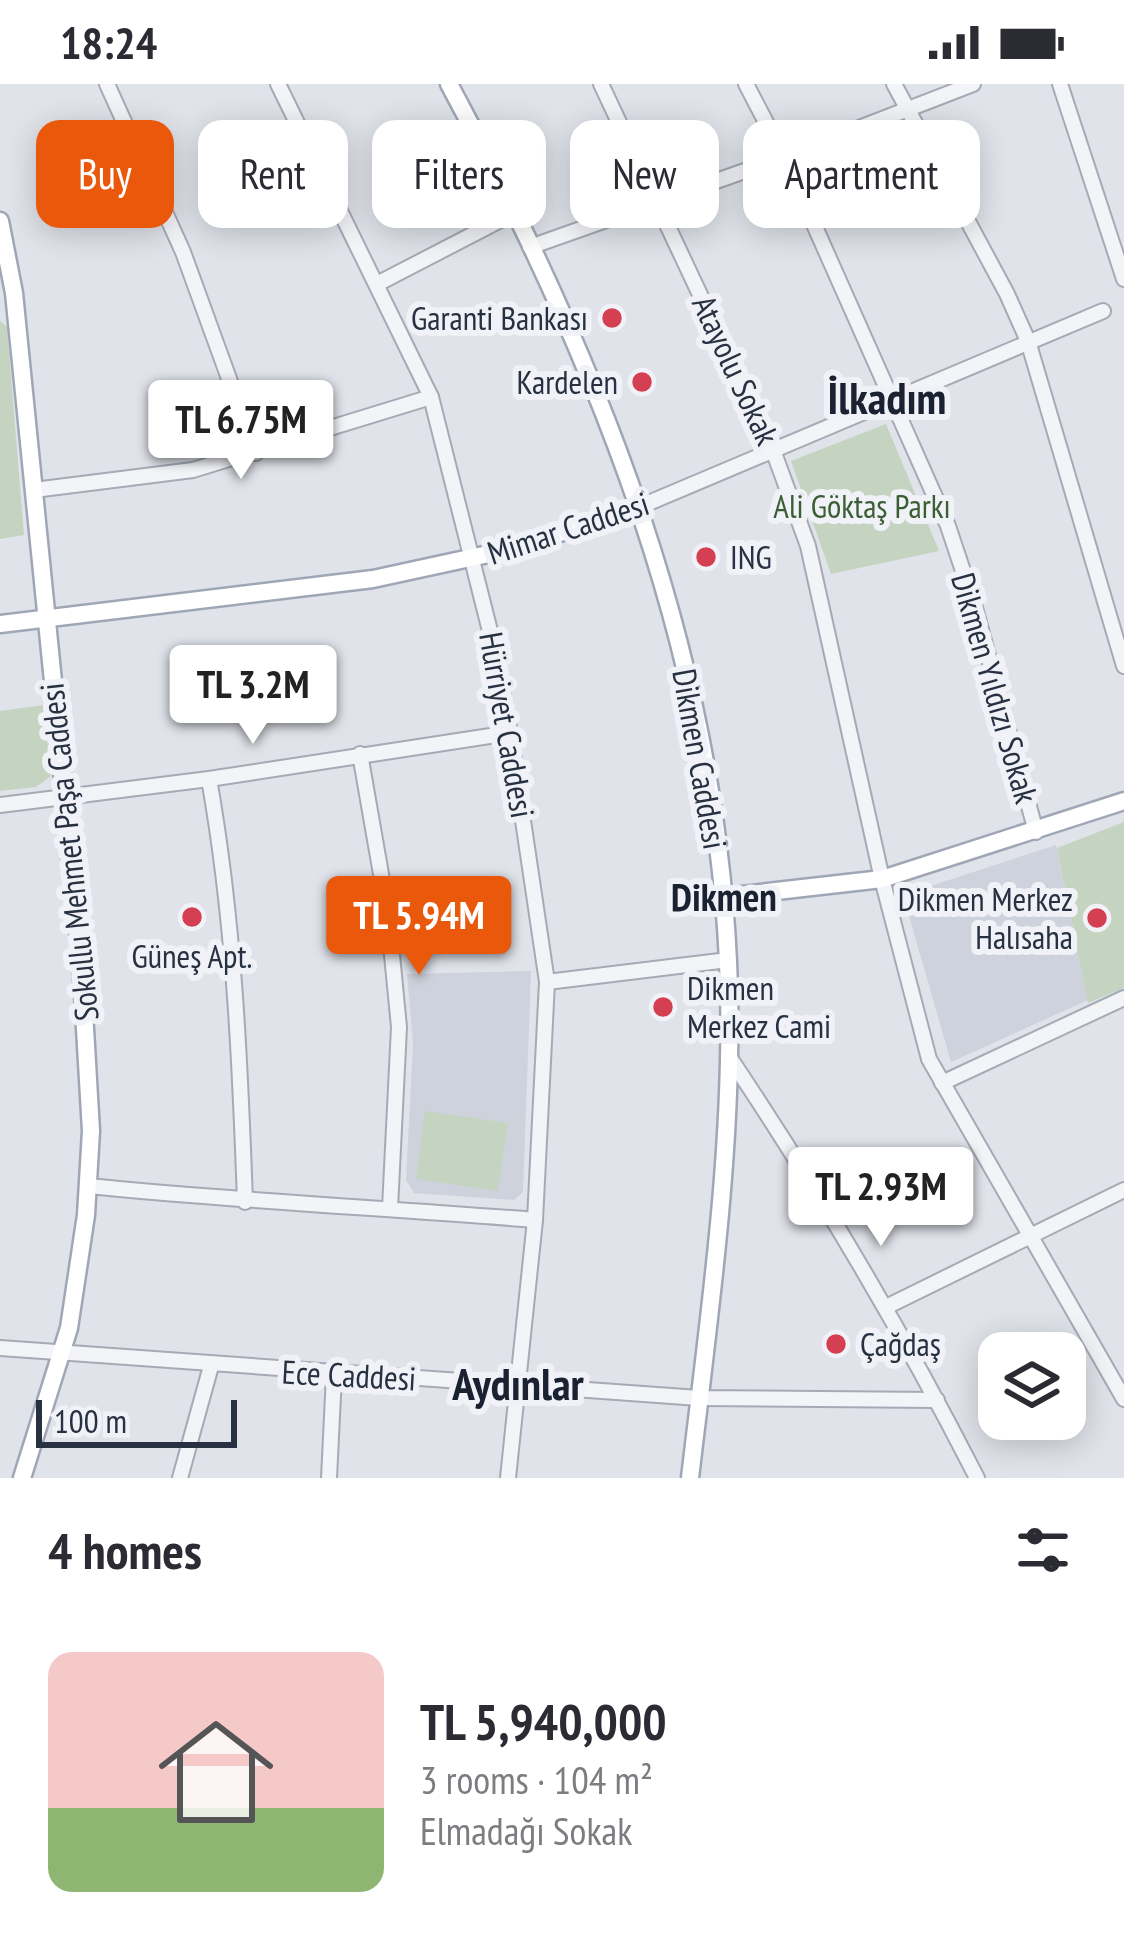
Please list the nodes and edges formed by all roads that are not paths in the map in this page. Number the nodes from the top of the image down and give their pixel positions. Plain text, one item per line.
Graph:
1 (107, 84) edge
2 (278, 84) edge
3 (449, 84) edge
4 (601, 84) edge
5 (746, 84) edge
6 (894, 84) edge
7 (973, 84) edge
8 (1060, 84) edge
9 (909, 111) junction
10 (467, 120) edge
11 (619, 120) edge
12 (765, 120) edge
13 (885, 120) edge
14 (0, 221) edge
15 (485, 228) edge
16 (521, 228) edge
17 (582, 228) edge
18 (671, 228) edge
19 (816, 228) edge
20 (530, 247) junction
21 (1124, 279) edge
22 (377, 284) junction
23 (7, 293) edge
24 (1103, 311) dead end
25 (1028, 341) junction
26 (431, 397) junction
27 (892, 399) junction
28 (773, 450) junction
29 (256, 452) junction
30 (34, 490) junction
31 (639, 507) junction
32 (471, 559) junction
33 (45, 618) junction
34 (0, 624) edge
35 (1124, 667) edge
36 (511, 733) junction
37 (360, 754) junction
38 (209, 779) junction
39 (65, 798) junction
40 (1124, 801) edge
41 (0, 805) edge
42 (1036, 832) junction
43 (882, 879) junction
44 (724, 897) junction
45 (728, 960) junction
46 (547, 982) junction
47 (1124, 998) edge
48 (728, 1054) junction
49 (942, 1083) junction
50 (88, 1186) junction
51 (1124, 1190) edge
52 (245, 1202) junction
53 (390, 1208) junction
54 (536, 1220) junction
55 (1031, 1237) junction
56 (886, 1307) junction
57 (0, 1348) edge
58 (63, 1353) junction
59 (211, 1366) junction
60 (334, 1375) junction
61 (518, 1383) junction
62 (699, 1398) junction
63 (1124, 1399) edge
64 (937, 1400) junction
65 (22, 1478) edge
66 (180, 1478) edge
67 (329, 1478) edge
68 (508, 1478) edge
69 (690, 1478) edge
70 (976, 1478) edge

1 - 29 street
2 - 22 street, Hürriyet Caddesi
3 - 10 main road, Dikmen Caddesi
4 - 11 street, Atayolu Sokak
5 - 12 street, Dikmen Yıldızı Sokak
6 - 9 street
7 - 9 street
8 - 21 street
9 - 13 street
9 - 25 street
14 - 23 main road, Sokullu Mehmet Paşa Caddesi
15 - 22 street
16 - 20 main road, Dikmen Caddesi
17 - 20 street
18 - 28 street, Atayolu Sokak
19 - 27 street, Dikmen Yıldızı Sokak
20 - 31 main road, Dikmen Caddesi
22 - 26 street, Hürriyet Caddesi
23 - 30 main road, Sokullu Mehmet Paşa Caddesi
24 - 25 street, Mimar Caddesi
25 - 27 street, Mimar Caddesi
25 - 35 street
26 - 29 street
26 - 32 street, Hürriyet Caddesi
27 - 28 street, Mimar Caddesi
27 - 42 street, Dikmen Yıldızı Sokak
28 - 31 street, Mimar Caddesi
28 - 43 street, Atayolu Sokak
29 - 30 street
30 - 33 main road, Sokullu Mehmet Paşa Caddesi
31 - 32 main road, Mimar Caddesi
31 - 44 main road, Dikmen Caddesi
32 - 33 main road, Mimar Caddesi
32 - 36 street, Hürriyet Caddesi
33 - 34 main road, Mimar Caddesi
33 - 39 main road, Sokullu Mehmet Paşa Caddesi
36 - 37 street
36 - 46 street, Hürriyet Caddesi
37 - 38 street
37 - 53 street
38 - 39 street
38 - 52 street
39 - 41 street
39 - 50 main road, Sokullu Mehmet Paşa Caddesi
40 - 42 main road
42 - 43 main road
43 - 44 main road
43 - 49 street, Atayolu Sokak
44 - 45 main road, Dikmen Caddesi
45 - 46 street
45 - 48 main road, Dikmen Caddesi
46 - 54 street, Hürriyet Caddesi
47 - 49 street
48 - 56 street
48 - 62 main road, Dikmen Caddesi
49 - 55 street, Atayolu Sokak
50 - 52 street
50 - 58 main road, Sokullu Mehmet Paşa Caddesi
51 - 55 street
52 - 53 street
53 - 54 street
54 - 61 street, Hürriyet Caddesi
55 - 56 street
55 - 63 street, Atayolu Sokak
56 - 64 street
57 - 58 street, Ece Caddesi
58 - 59 street, Ece Caddesi
58 - 65 main road, Sokullu Mehmet Paşa Caddesi
59 - 60 street, Ece Caddesi
59 - 66 street
60 - 61 street, Ece Caddesi
60 - 67 street
61 - 62 street, Ece Caddesi
61 - 68 street, Hürriyet Caddesi
62 - 64 street, Ece Caddesi
62 - 69 main road, Dikmen Caddesi
64 - 70 street

